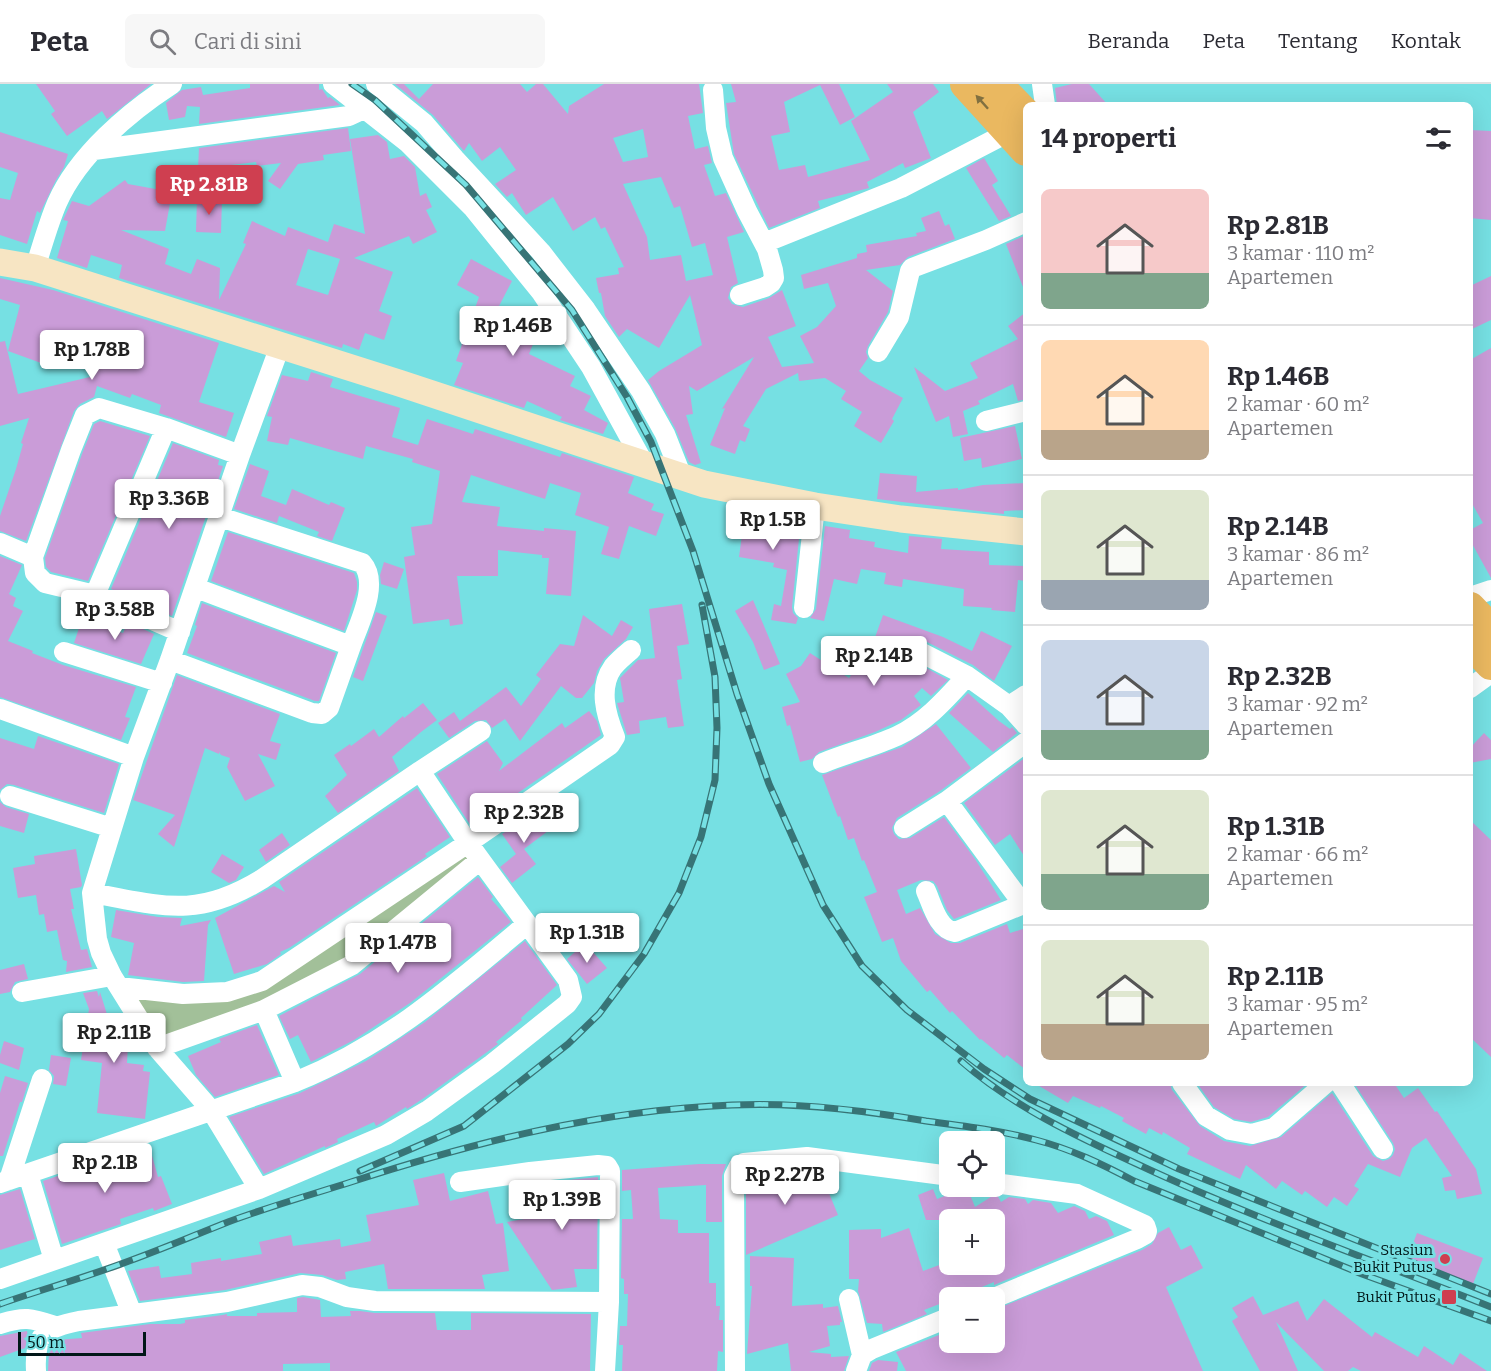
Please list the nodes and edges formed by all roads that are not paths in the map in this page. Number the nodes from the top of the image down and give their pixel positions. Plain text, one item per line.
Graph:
1 (172, 84) edge
2 (333, 84) edge
3 (376, 84) edge
4 (966, 84) edge
5 (996, 84) edge
6 (1042, 84) edge
7 (713, 90) dead end
8 (1045, 102) edge
9 (364, 109) junction
10 (1020, 132) edge
11 (94, 150) junction
12 (1023, 223) edge
13 (764, 243) junction
14 (0, 262) edge
15 (35, 268) junction
16 (740, 295) dead end
17 (280, 346) junction
18 (878, 352) dead end
19 (1023, 412) edge
20 (986, 421) dead end
21 (166, 428) junction
22 (240, 455) junction
23 (643, 462) junction
24 (682, 477) junction
25 (815, 506) junction
26 (220, 517) junction
27 (1023, 532) edge
28 (0, 543) edge
29 (33, 556) junction
30 (196, 588) junction
31 (1491, 590) edge
32 (95, 595) junction
33 (1473, 596) edge
34 (804, 608) dead end
35 (1473, 611) edge
36 (1491, 630) edge
37 (180, 632) junction
38 (351, 645) junction
39 (1473, 645) edge
40 (631, 650) dead end
41 (918, 651) dead end
42 (64, 652) dead end
43 (170, 660) junction
44 (1491, 664) edge
45 (1491, 673) edge
46 (966, 676) junction
47 (162, 683) junction
48 (1473, 686) edge
49 (1023, 697) edge
50 (1009, 706) junction
51 (0, 709) edge
52 (1023, 722) edge
53 (481, 731) dead end
54 (1023, 744) edge
55 (134, 757) junction
56 (823, 763) dead end
57 (420, 771) junction
58 (10, 796) dead end
59 (947, 801) junction
60 (112, 828) junction
61 (904, 828) dead end
62 (468, 843) junction
63 (480, 860) junction
64 (926, 891) dead end
65 (92, 893) junction
66 (1023, 901) edge
67 (1023, 905) edge
68 (527, 924) junction
69 (116, 982) junction
70 (22, 992) dead end
71 (264, 1010) junction
72 (157, 1048) junction
73 (42, 1079) dead end
74 (295, 1082) junction
75 (1184, 1086) edge
76 (1325, 1086) edge
77 (1329, 1086) edge
78 (211, 1110) junction
79 (1383, 1149) dead end
80 (939, 1175) edge
81 (12, 1179) edge
82 (460, 1182) dead end
83 (1005, 1184) edge
84 (259, 1189) junction
85 (104, 1243) junction
86 (54, 1260) junction
87 (0, 1279) edge
88 (1005, 1293) edge
89 (849, 1299) dead end
90 (609, 1302) junction
91 (132, 1314) junction
92 (939, 1322) edge
93 (0, 1324) edge
94 (55, 1326) junction
95 (859, 1363) edge
96 (36, 1371) edge
97 (605, 1371) edge
98 (735, 1371) edge

1 - 11 street
2 - 9 street
3 - 24 street
10 -> 4 highway
5 - 10 highway
6 - 8 street
7 - 13 street
9 - 11 street
9 - 23 street
10 - 13 street
11 - 15 street
12 - 18 street
13 - 16 street
14 - 15 main road
15 - 17 main road
17 - 22 street
17 - 23 main road
19 - 20 street
21 - 22 street
21 - 29 street
21 - 32 street
22 - 26 street
23 - 24 main road
24 - 25 main road
25 - 27 main road
25 - 34 street
26 - 30 street
26 - 38 street
28 - 29 street
29 - 32 street
30 - 37 street
30 - 38 street
31 - 33 street
32 - 37 street
35 - 36 highway
37 - 43 street
38 - 43 street
39 - 44 highway
40 - 62 street
41 - 46 street
42 - 47 street
43 - 47 street
45 - 48 street
46 - 50 street
46 - 56 street
47 - 55 street
49 - 50 street
50 - 52 street
51 - 55 street
53 - 57 street
54 - 59 street
55 - 60 street
57 - 62 street
57 - 65 street
58 - 60 street
59 - 61 street
59 - 66 street
60 - 65 street
62 - 63 street
62 - 69 street
63 - 68 street
63 - 71 street
64 - 67 street
65 - 69 street
68 - 74 street
68 - 84 street
69 - 70 street
69 - 72 street
71 - 72 street
71 - 74 street
72 - 78 street
73 - 81 street
74 - 78 street
75 - 76 street
77 - 79 street
78 - 81 street
78 - 84 street
80 - 98 street
81 - 86 street
82 - 90 street
83 - 88 street
84 - 85 street
85 - 86 street
85 - 91 street
86 - 87 street
89 - 95 street
90 - 91 street
90 - 97 street
91 - 94 street
92 - 95 street
93 - 94 street
94 - 96 street

